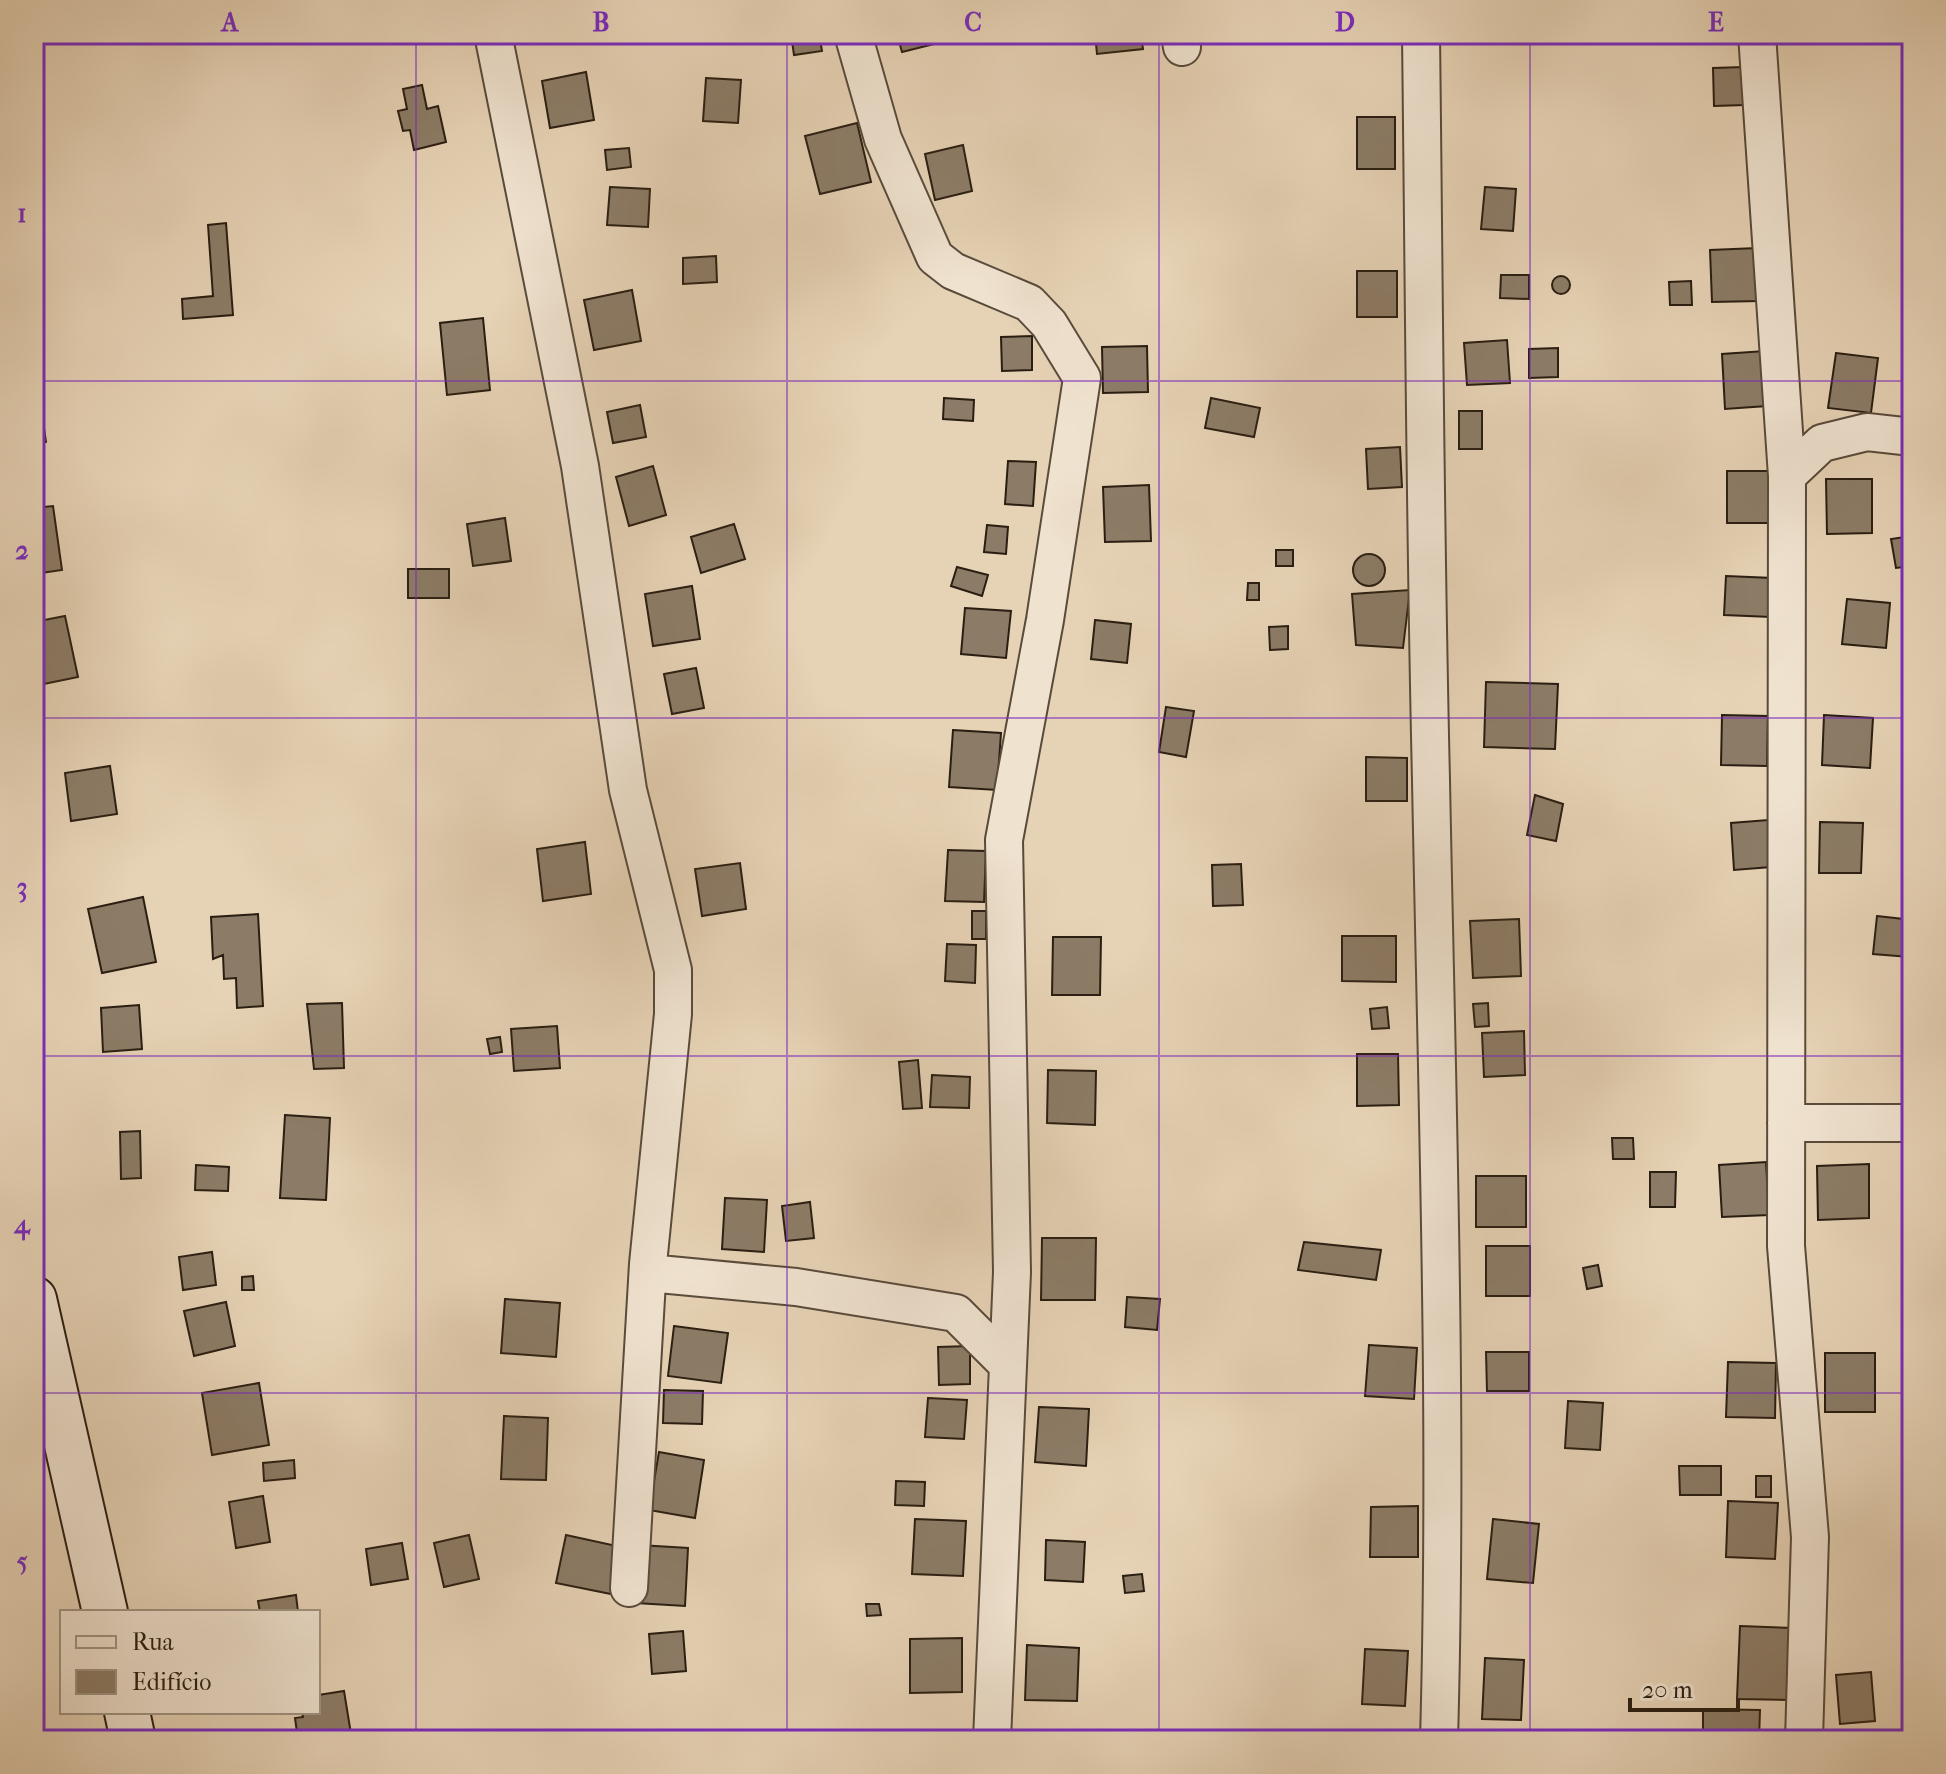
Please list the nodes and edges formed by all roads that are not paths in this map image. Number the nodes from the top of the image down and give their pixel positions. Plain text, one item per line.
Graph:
1 (493, 34) edge
2 (853, 34) edge
3 (1421, 34) edge
4 (1757, 34) edge
5 (1912, 437) edge
6 (1787, 476) junction
7 (1786, 1123) junction
8 (1912, 1123) edge
9 (648, 1264) junction
10 (1012, 1272) junction
11 (34, 1299) edge
12 (956, 1313) junction
13 (1007, 1364) junction
14 (629, 1588) dead end
15 (105, 1610) edge
16 (127, 1714) edge
17 (133, 1740) edge
18 (992, 1740) edge
19 (1439, 1740) edge
20 (1804, 1740) edge

1 - 9 street
2 - 10 street
3 - 19 street
4 - 6 street
5 - 6 street
6 - 7 street
7 - 8 street
7 - 20 street
9 - 12 street
9 - 14 street
10 - 12 street
10 - 13 street
11 - 15 main road
12 - 13 street
13 - 18 street
16 - 17 main road

